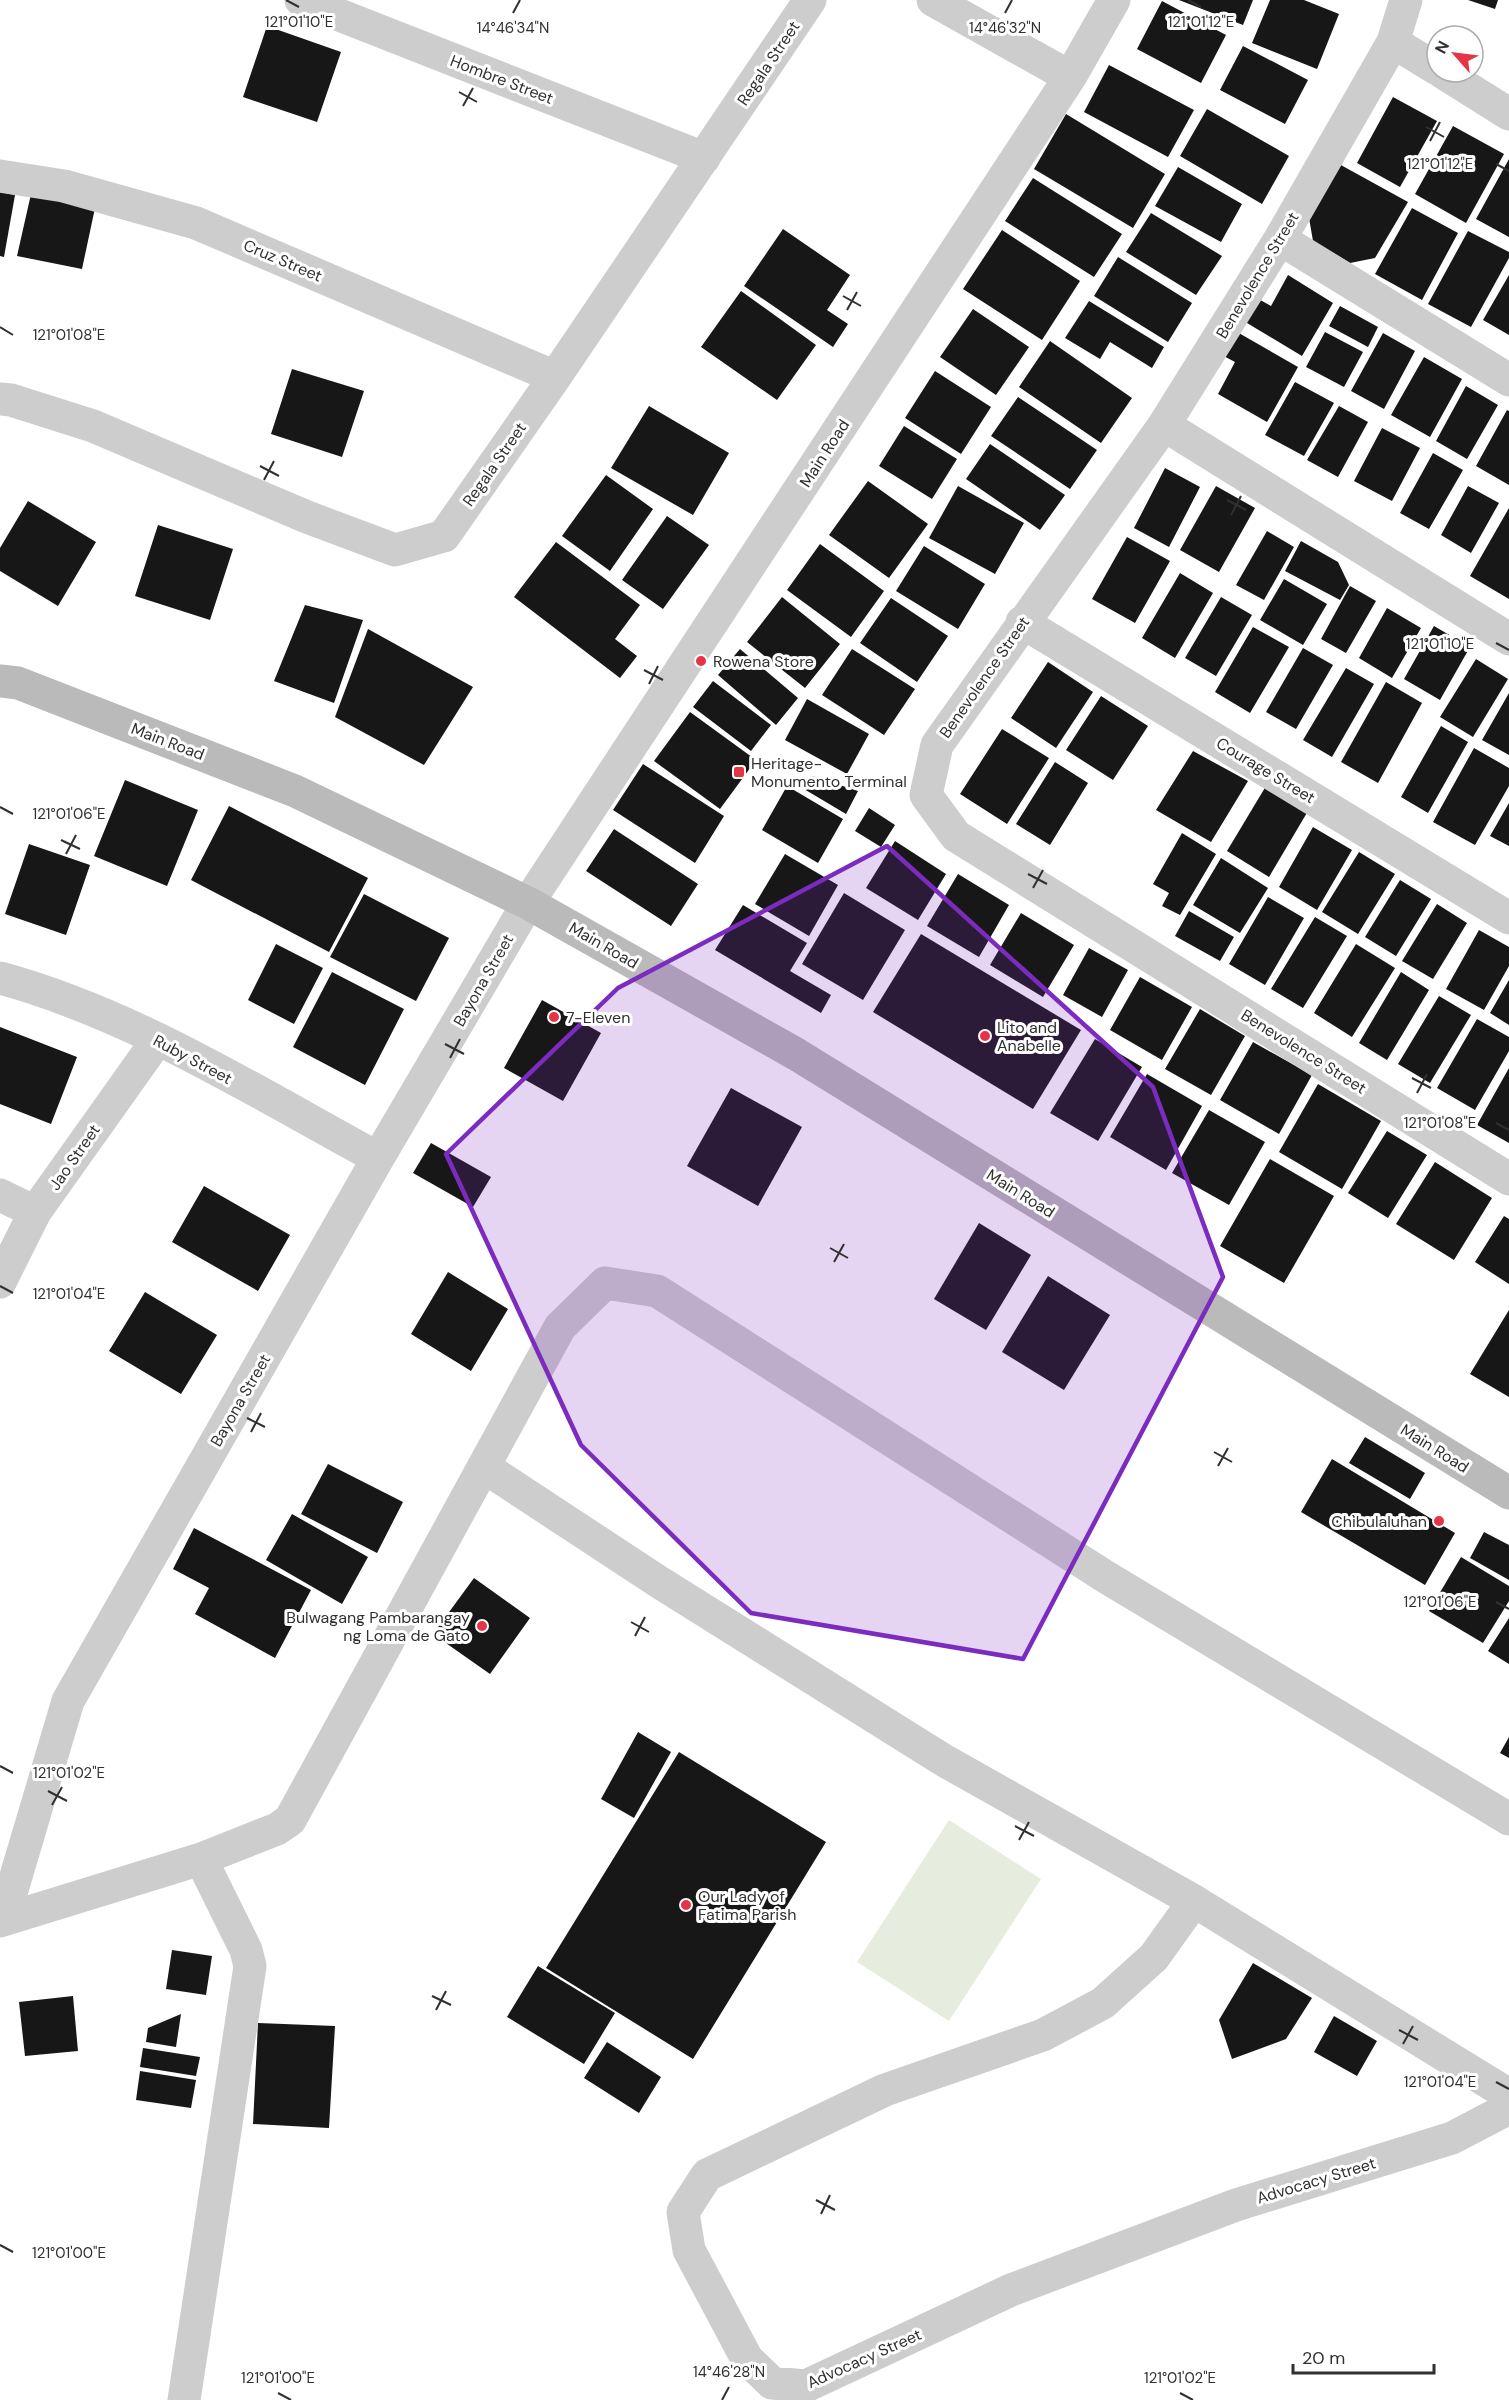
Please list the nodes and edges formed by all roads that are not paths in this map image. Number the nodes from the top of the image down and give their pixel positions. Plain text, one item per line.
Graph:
1 (301, 0) edge
2 (810, 0) edge
3 (933, 0) edge
4 (1114, 0) edge
5 (1406, 0) edge
6 (1393, 42) junction
7 (1425, 62) edge
8 (1070, 77) junction
9 (1461, 84) edge
10 (1509, 114) edge
11 (704, 158) junction
12 (0, 176) edge
13 (1280, 239) junction
14 (555, 377) junction
15 (1509, 380) edge
16 (0, 399) edge
17 (1164, 425) junction
18 (1022, 622) junction
19 (1509, 639) edge
20 (0, 681) edge
21 (528, 903) junction
22 (1509, 918) edge
23 (0, 978) edge
24 (158, 1039) junction
25 (378, 1158) junction
26 (1509, 1179) edge
27 (0, 1195) edge
28 (35, 1212) junction
29 (0, 1282) edge
30 (484, 1467) junction
31 (1509, 1493) edge
32 (1509, 1819) edge
33 (201, 1859) junction
34 (1194, 1901) junction
35 (1, 1920) edge
36 (1509, 2095) edge
37 (1509, 2108) edge
38 (184, 2400) edge

1 - 11 street, Hombre Street
2 - 11 street, Regala Street
3 - 8 street
4 - 8 street, Main Road
5 - 6 street, Benevolence Street
6 - 7 street
6 - 13 street, Benevolence Street
8 - 21 street, Main Road
9 - 10 street
11 - 14 street, Regala Street
12 - 14 street, Cruz Street
13 - 15 street
13 - 17 street, Benevolence Street
14 - 16 street, Regala Street
17 - 18 street, Benevolence Street
17 - 19 street
18 - 22 street, Courage Street
18 - 26 street, Benevolence Street
20 - 21 main road, Main Road
21 - 25 street, Bayona Street
21 - 31 main road, Main Road
23 - 24 street, Ruby Street
24 - 25 street, Ruby Street
24 - 28 street, Jao Street
25 - 35 street, Bayona Street
27 - 28 street
28 - 29 street, Jao Street
30 - 32 street
30 - 33 street
30 - 34 street
33 - 35 street
33 - 38 street
34 - 36 street
34 - 37 street, Advocacy Street

